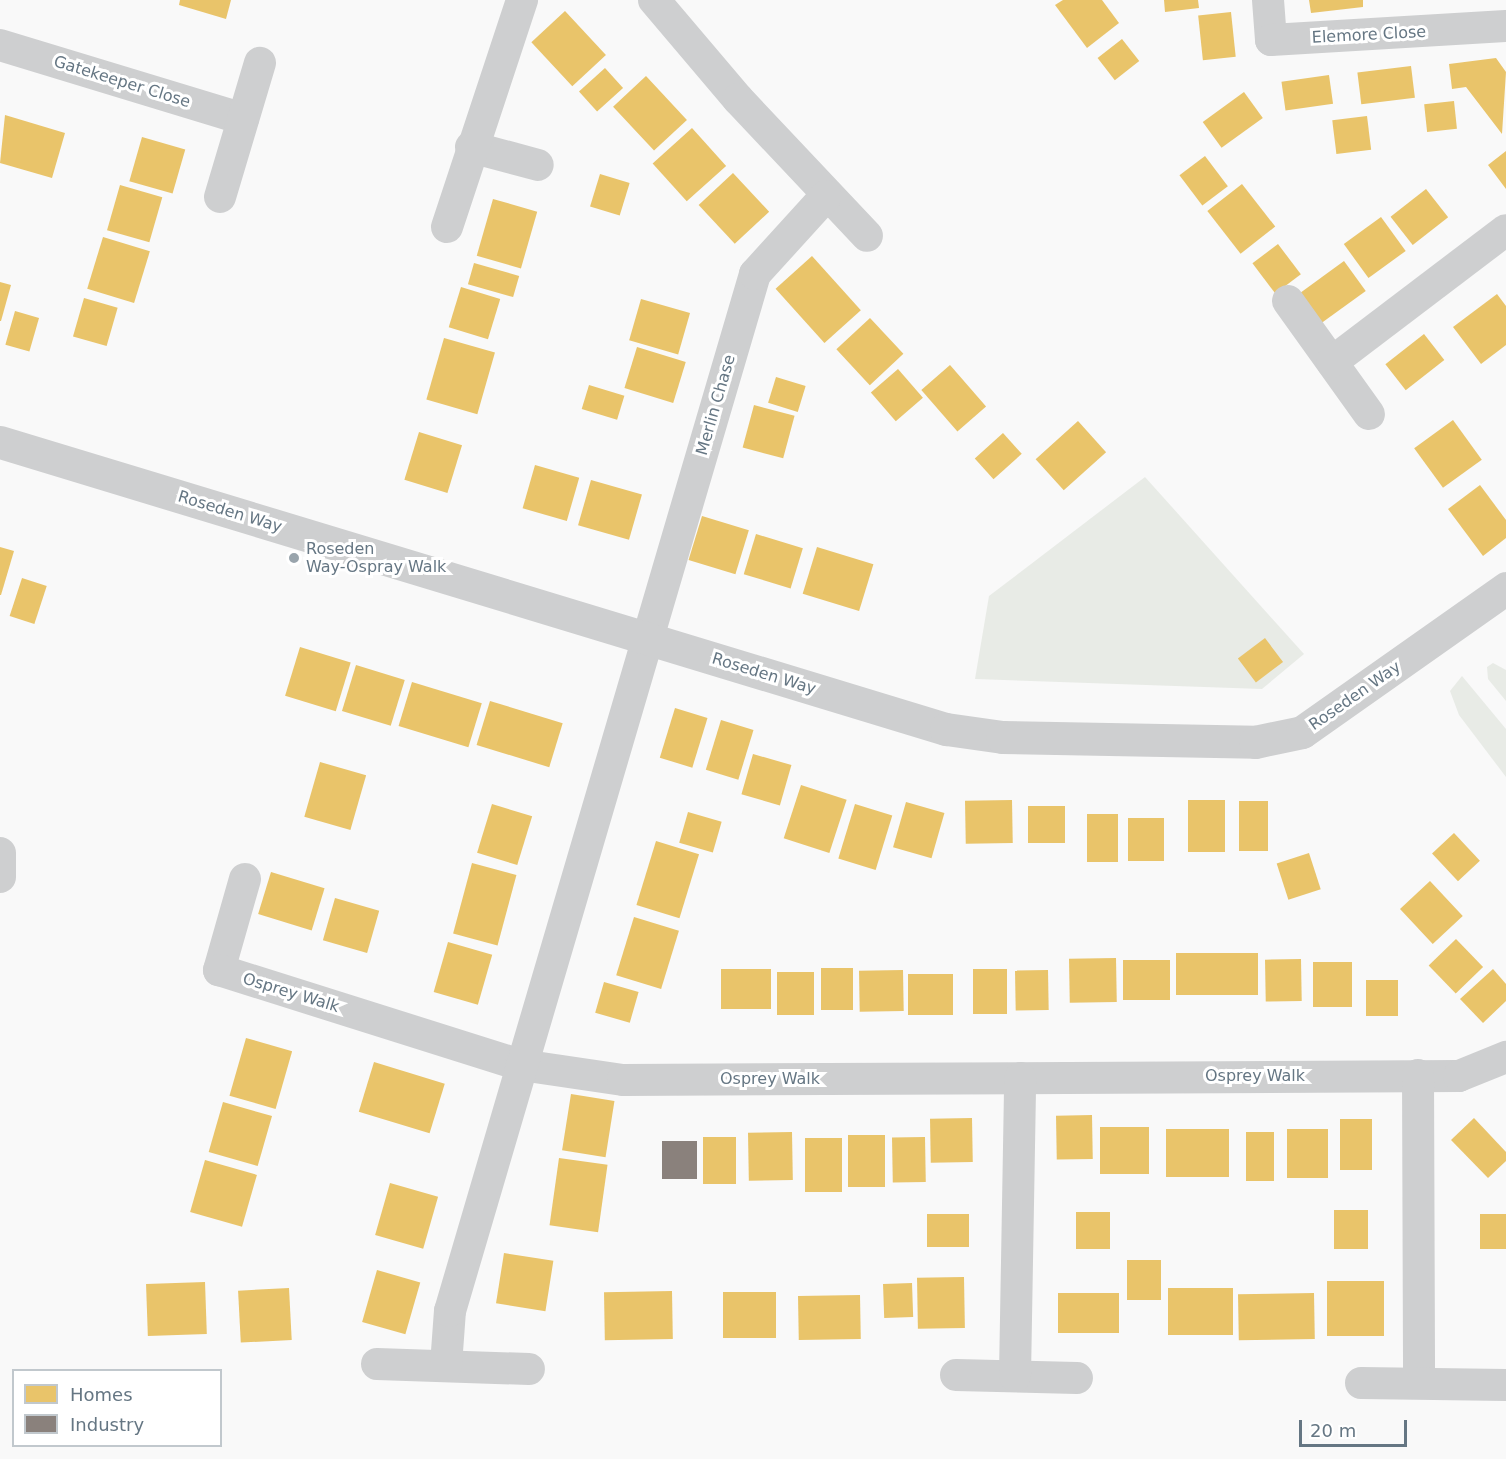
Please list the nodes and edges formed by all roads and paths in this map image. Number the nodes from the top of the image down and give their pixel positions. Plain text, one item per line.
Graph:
1 (522, 0) edge
2 (654, 0) edge
3 (1268, 0) edge
4 (1506, 26) edge
5 (0, 45) edge
6 (260, 63) dead end
7 (243, 119) junction
8 (471, 147) junction
9 (538, 165) dead end
10 (826, 196) junction
11 (220, 197) dead end
12 (447, 227) dead end
13 (1506, 230) edge
14 (867, 237) dead end
15 (1288, 301) dead end
16 (1332, 362) junction
17 (1369, 414) dead end
18 (0, 442) edge
19 (1506, 588) edge
20 (647, 638) junction
21 (0, 853) edge
22 (0, 877) edge
23 (245, 879) dead end
24 (1506, 1057) edge
25 (521, 1065) junction
26 (1418, 1075) junction
27 (1020, 1078) junction
28 (377, 1364) dead end
29 (446, 1365) junction
30 (529, 1370) dead end
31 (956, 1375) dead end
32 (1015, 1376) junction
33 (1077, 1378) dead end
34 (1361, 1383) dead end
35 (1419, 1383) junction
36 (1506, 1385) edge

1 - 8 street
2 - 10 street
3 - 4 street, Elemore Close
5 - 7 street, Gatekeeper Close
6 - 7 street
7 - 11 street
8 - 9 street
8 - 12 street
10 - 14 street
10 - 20 street, Merlin Chase
13 - 16 street
15 - 16 street
16 - 17 street
18 - 20 street, Roseden Way
19 - 20 street, Roseden Way
20 - 25 street
21 - 22 street
23 - 25 street, Osprey Walk
24 - 26 street, Osprey Walk
25 - 27 street, Osprey Walk
25 - 29 street
26 - 27 street, Osprey Walk
26 - 35 street
27 - 32 street
28 - 29 street
29 - 30 street
31 - 32 street
32 - 33 street
34 - 35 street
35 - 36 street

